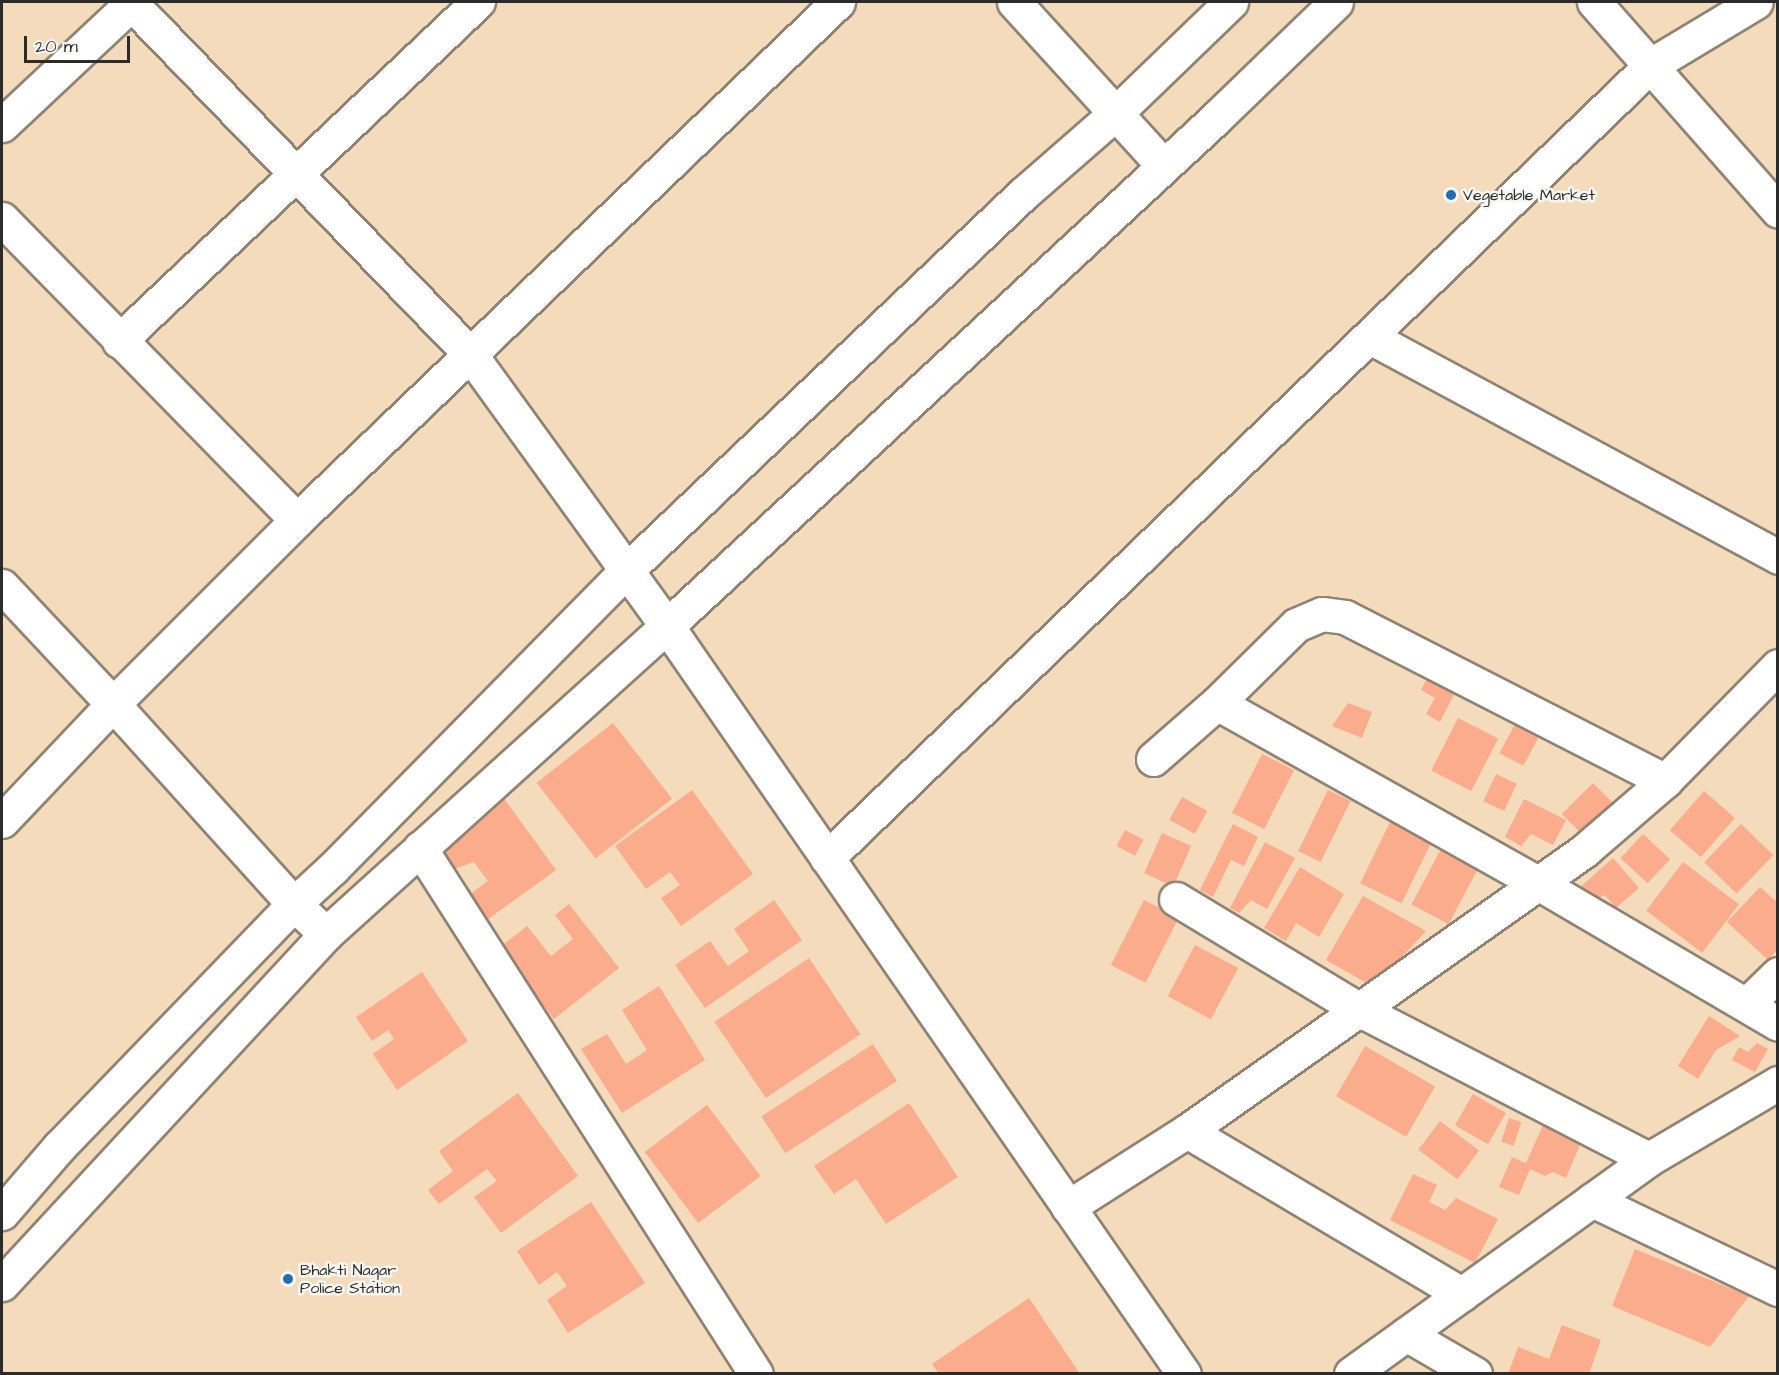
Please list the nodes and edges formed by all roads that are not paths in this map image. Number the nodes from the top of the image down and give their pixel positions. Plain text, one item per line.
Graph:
1 (131, 2) edge
2 (478, 2) edge
3 (838, 2) edge
4 (1014, 2) edge
5 (1231, 2) edge
6 (1336, 2) edge
7 (1594, 2) edge
8 (1756, 2) edge
9 (1651, 65) junction
10 (1116, 113) junction
11 (2, 125) edge
12 (1164, 166) junction
13 (296, 174) junction
14 (1778, 210) edge
15 (2, 219) edge
16 (1370, 337) junction
17 (119, 341) junction
18 (470, 354) junction
19 (297, 520) junction
20 (1778, 557) edge
21 (627, 570) junction
22 (2, 586) edge
23 (667, 626) junction
24 (1778, 666) edge
25 (1217, 703) junction
26 (113, 704) junction
27 (1153, 759) dead end
28 (1665, 781) junction
29 (2, 821) edge
30 (420, 848) junction
31 (827, 858) junction
32 (1538, 883) junction
33 (1176, 899) dead end
34 (294, 904) junction
35 (326, 934) junction
36 (1778, 974) edge
37 (1747, 1004) junction
38 (1358, 1009) junction
39 (1778, 1024) edge
40 (1778, 1083) edge
41 (1187, 1131) junction
42 (1649, 1159) junction
43 (1592, 1200) junction
44 (1068, 1207) junction
45 (2, 1213) edge
46 (2, 1284) edge
47 (1778, 1289) edge
48 (1462, 1294) junction
49 (1406, 1334) junction
50 (756, 1374) edge
51 (1184, 1374) edge
52 (1351, 1374) edge
53 (1475, 1374) edge

1 - 11 street
1 - 13 street
2 - 13 street
3 - 18 street
4 - 10 street
5 - 10 street
6 - 12 street
7 - 9 street
8 - 9 street
9 - 14 street
9 - 16 street
10 - 12 street
10 - 21 street
12 - 23 street
13 - 17 street
13 - 18 street
15 - 17 street
16 - 20 street
16 - 31 street
17 - 19 street
18 - 19 street
18 - 21 street
19 - 26 street
21 - 23 street
21 - 34 street
22 - 26 street
23 - 30 street
23 - 31 street
24 - 28 street
25 - 27 street
25 - 28 street
25 - 32 street
26 - 29 street
26 - 34 street
28 - 32 street
30 - 35 street
30 - 50 street
31 - 44 street
32 - 37 street
32 - 38 street
33 - 38 street
34 - 35 street
34 - 45 street
35 - 46 street
36 - 37 street
37 - 39 street
38 - 41 street
38 - 42 street
40 - 42 street
41 - 44 street
41 - 48 street
42 - 43 street
43 - 47 street
43 - 48 street
44 - 51 street
48 - 49 street
49 - 52 street
49 - 53 street

